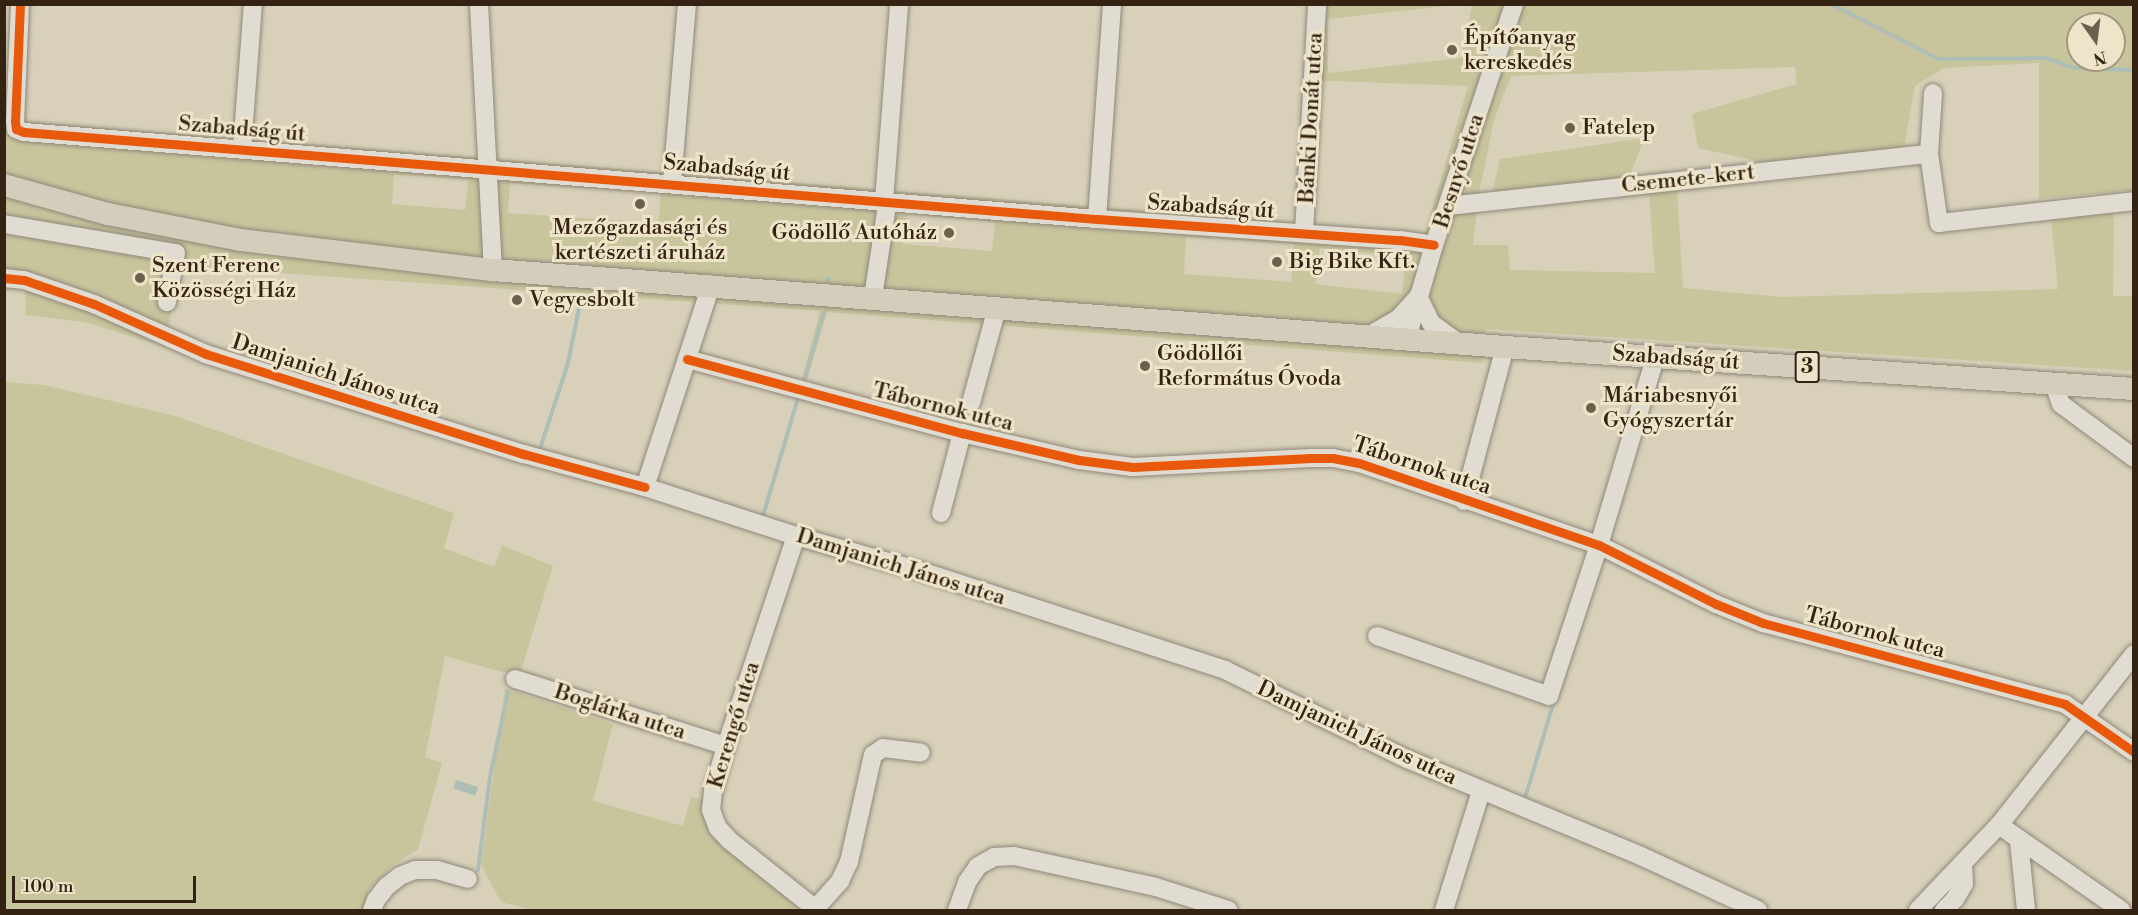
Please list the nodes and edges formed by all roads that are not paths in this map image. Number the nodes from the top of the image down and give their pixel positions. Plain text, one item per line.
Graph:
1 (20, 4) edge
2 (253, 4) edge
3 (479, 4) edge
4 (687, 4) edge
5 (899, 4) edge
6 (1112, 4) edge
7 (1317, 4) edge
8 (1514, 4) edge
9 (1933, 93) dead end
10 (242, 149) junction
11 (1929, 154) junction
12 (487, 168) junction
13 (672, 182) junction
14 (4, 185) edge
15 (884, 201) junction
16 (2133, 201) edge
17 (1448, 206) junction
18 (1097, 219) junction
19 (4, 224) edge
20 (1304, 232) junction
21 (1434, 245) junction
22 (493, 270) junction
23 (4, 278) edge
24 (711, 285) junction
25 (1418, 296) junction
26 (873, 297) junction
27 (167, 302) dead end
28 (997, 308) junction
29 (1370, 335) junction
30 (1407, 338) junction
31 (1457, 342) junction
32 (1505, 347) junction
33 (1655, 357) junction
34 (687, 359) junction
35 (2054, 383) junction
36 (2133, 389) edge
37 (971, 403) dead end
38 (962, 433) junction
39 (2133, 458) edge
40 (645, 487) junction
41 (1464, 501) junction
42 (940, 513) dead end
43 (796, 536) junction
44 (1599, 545) junction
45 (1377, 636) dead end
46 (2133, 654) edge
47 (514, 679) dead end
48 (2085, 716) junction
49 (726, 746) junction
50 (2133, 752) edge
51 (921, 753) dead end
52 (1481, 791) junction
53 (1999, 825) junction
54 (2019, 841) junction
55 (1963, 864) junction
56 (468, 879) dead end
57 (372, 910) edge
58 (816, 910) edge
59 (957, 910) edge
60 (1228, 910) edge
61 (1444, 910) edge
62 (1758, 910) edge
63 (1918, 910) edge
64 (1944, 910) edge
65 (2026, 910) edge
66 (2121, 910) edge

1 - 10 street, Szabadság út
2 - 10 street
3 - 12 street
4 - 13 street
5 - 15 street
6 - 18 street
7 - 20 street, Bánki Donát utca
8 - 17 street, Besnyő utca
9 - 11 street
10 - 12 street, Szabadság út
11 - 16 street
11 - 17 street, Csemete-kert
12 - 13 street, Szabadság út
12 - 22 street
13 - 15 street, Szabadság út
14 - 22 main road, Szabadság út / 3
15 - 18 street, Szabadság út
15 - 26 street
17 - 21 street, Besnyő utca
18 - 20 street, Szabadság út
19 - 27 street
20 - 21 street, Szabadság út
21 - 25 street, Besnyő utca
22 - 24 main road, Szabadság út / 3
23 - 40 street, Damjanich János utca
24 - 26 main road, Szabadság út / 3
24 - 34 street
25 - 29 street
25 - 30 street, Besnyő utca
25 - 31 street
26 - 28 main road, Szabadság út / 3
28 - 29 main road, Szabadság út / 3
28 - 37 street
29 - 30 main road, Szabadság út / 3
30 - 31 main road, Szabadság út / 3
31 - 32 main road, Szabadság út / 3
32 - 33 main road, Szabadság út / 3
32 - 41 street
33 - 35 main road, Szabadság út / 3
33 - 44 street
34 - 38 street, Tábornok utca
34 - 40 street
35 - 36 main road, Szabadság út / 3
35 - 39 street
38 - 41 street, Tábornok utca
38 - 42 street
40 - 43 street, Damjanich János utca
41 - 44 street, Tábornok utca
43 - 49 street, Kerengő utca
43 - 52 street, Damjanich János utca
44 - 45 street
44 - 48 street, Tábornok utca
46 - 48 street
47 - 49 street, Boglárka utca
48 - 50 street, Tábornok utca
48 - 53 street
49 - 58 street, Kerengő utca
51 - 58 street, Kerengő utca
52 - 61 street
52 - 62 street, Damjanich János utca
53 - 54 street
53 - 55 street
54 - 65 street
54 - 66 street
55 - 63 street
55 - 64 street
56 - 57 street
59 - 60 street

